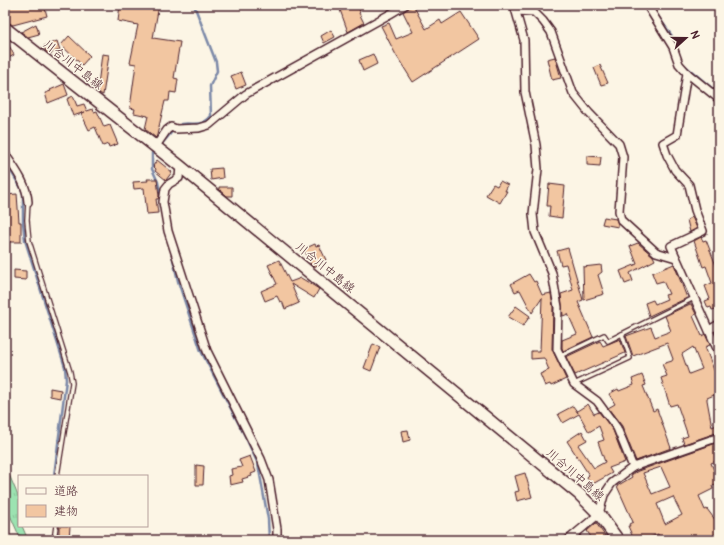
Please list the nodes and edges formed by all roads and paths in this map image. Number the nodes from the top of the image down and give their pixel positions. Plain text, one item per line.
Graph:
1 (405, 5) edge
2 (647, 5) edge
3 (515, 8) edge
4 (5, 28) edge
5 (687, 73) junction
6 (719, 99) edge
7 (149, 142) junction
8 (5, 154) edge
9 (180, 166) junction
10 (28, 202) joint
11 (676, 258) junction
12 (694, 298) junction
13 (719, 324) edge
14 (709, 330) junction
15 (622, 334) junction
16 (719, 353) edge
17 (560, 356) junction
18 (574, 384) junction
19 (719, 437) edge
20 (633, 467) junction
21 (57, 475) edge
22 (599, 514) junction
23 (56, 527) edge
24 (54, 540) edge
25 (277, 540) edge
26 (568, 540) edge
27 (618, 540) edge

1 - 7 street
2 - 5 street
3 - 11 street
3 - 17 street
4 - 7 main road, 川合川中島線
5 - 6 street
5 - 11 street
7 - 9 main road, 川合川中島線
8 - 10 street
9 - 22 main road, 川合川中島線
9 - 25 street
10 - 21 lane
11 - 12 street
12 - 14 street
12 - 15 lane
13 - 14 street
14 - 16 street
15 - 17 lane
15 - 18 lane
17 - 18 street
18 - 20 street
19 - 20 street
20 - 22 street
22 - 26 street
22 - 27 main road, 川合川中島線
23 - 24 lane

